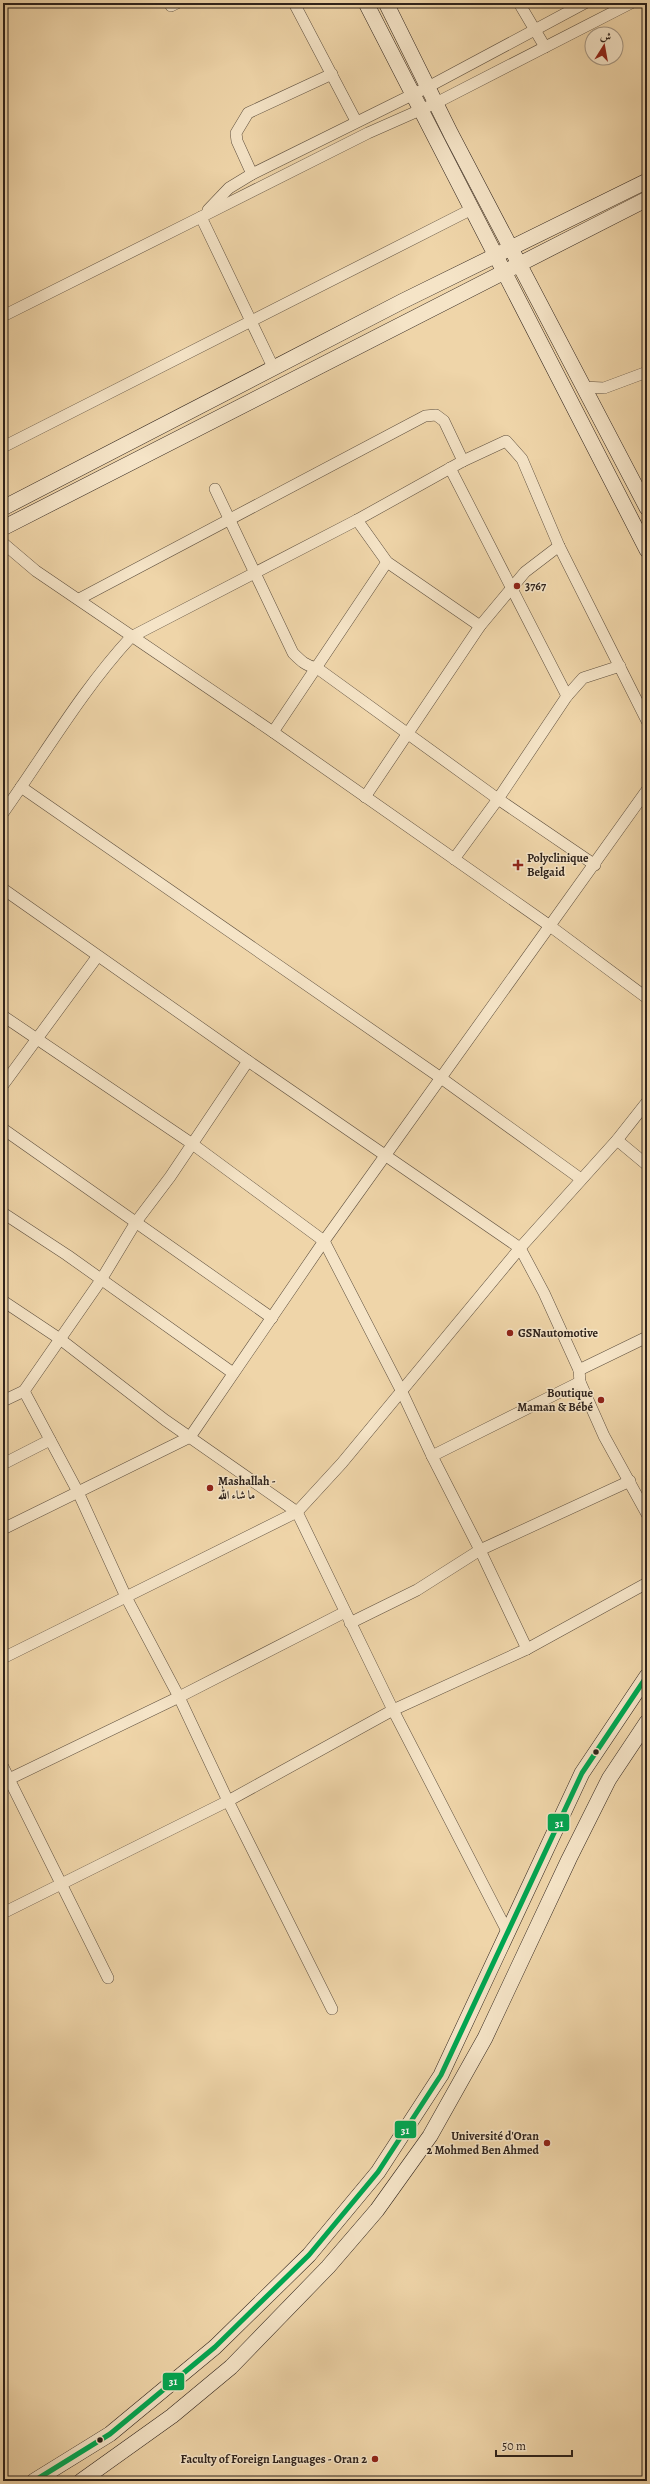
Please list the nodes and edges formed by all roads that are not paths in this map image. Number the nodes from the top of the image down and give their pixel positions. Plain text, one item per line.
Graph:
1 (170, 3) edge
2 (177, 3) edge
3 (294, 3) edge
4 (519, 3) edge
5 (585, 3) edge
6 (631, 3) edge
7 (386, 4) edge
8 (369, 8) edge
9 (534, 29) junction
10 (545, 47) junction
11 (332, 74) junction
12 (428, 87) junction
13 (412, 94) junction
14 (436, 103) junction
15 (421, 108) junction
16 (356, 121) junction
17 (252, 174) junction
18 (647, 181) edge
19 (647, 199) edge
20 (472, 210) junction
21 (201, 217) junction
22 (511, 249) junction
23 (496, 256) junction
24 (519, 264) junction
25 (503, 271) junction
26 (3, 316) edge
27 (252, 321) junction
28 (273, 367) junction
29 (647, 372) edge
30 (583, 387) junction
31 (604, 388) junction
32 (594, 407) junction
33 (3, 447) edge
34 (463, 461) junction
35 (450, 468) junction
36 (215, 489) dead end
37 (3, 508) edge
38 (647, 508) edge
39 (228, 520) junction
40 (357, 520) junction
41 (3, 528) edge
42 (3, 543) edge
43 (559, 546) junction
44 (647, 550) edge
45 (387, 562) junction
46 (254, 572) junction
47 (513, 586) junction
48 (79, 599) junction
49 (480, 626) junction
50 (131, 637) junction
51 (620, 666) junction
52 (317, 668) junction
53 (568, 696) junction
54 (647, 721) edge
55 (273, 732) junction
56 (409, 733) junction
57 (21, 787) junction
58 (647, 790) edge
59 (365, 796) junction
60 (498, 799) junction
61 (3, 813) edge
62 (454, 859) junction
63 (595, 865) junction
64 (3, 889) edge
65 (550, 926) junction
66 (97, 957) junction
67 (647, 998) edge
68 (3, 1016) edge
69 (36, 1038) junction
70 (248, 1061) junction
71 (442, 1078) junction
72 (3, 1085) edge
73 (647, 1102) edge
74 (3, 1128) edge
75 (617, 1140) junction
76 (191, 1143) junction
77 (387, 1155) junction
78 (647, 1165) edge
79 (581, 1179) junction
80 (3, 1213) edge
81 (136, 1222) junction
82 (324, 1241) junction
83 (520, 1248) junction
84 (101, 1280) junction
85 (3, 1300) edge
86 (272, 1318) junction
87 (647, 1337) edge
88 (60, 1339) junction
89 (579, 1370) junction
90 (233, 1373) junction
91 (580, 1382) junction
92 (24, 1391) junction
93 (402, 1392) junction
94 (3, 1401) edge
95 (190, 1437) junction
96 (50, 1440) junction
97 (432, 1456) junction
98 (3, 1464) edge
99 (630, 1481) junction
100 (78, 1492) junction
101 (297, 1512) junction
102 (647, 1514) edge
103 (3, 1529) edge
104 (480, 1550) junction
105 (647, 1583) edge
106 (126, 1597) junction
107 (345, 1612) junction
108 (350, 1623) junction
109 (527, 1649) junction
110 (3, 1658) edge
111 (647, 1676) edge
112 (180, 1697) junction
113 (393, 1710) junction
114 (647, 1722) edge
115 (3, 1767) edge
116 (6, 1781) edge
117 (228, 1801) junction
118 (62, 1883) junction
119 (3, 1913) edge
120 (507, 1931) junction
121 (108, 1978) dead end
122 (332, 2009) dead end
123 (34, 2481) edge
124 (81, 2481) edge

1 - 2 street
3 - 11 street
4 - 9 street
5 - 9 street
6 - 10 street
7 - 8 main road
7 - 12 main road
8 - 13 main road
9 - 10 street
9 - 12 street
10 - 14 street
11 - 16 street
11 - 17 street
12 - 13 street
12 - 14 main road
13 - 15 main road
13 - 16 street
14 - 15 street
14 - 22 main road
15 - 20 main road
15 - 21 street
16 - 17 street
17 - 21 street
18 - 22 main road
19 - 24 main road
20 - 23 main road
20 - 27 street
21 - 26 street
21 - 27 street
22 - 23 main road
22 - 24 main road
23 - 25 main road
23 - 28 main road
24 - 25 main road
24 - 30 main road
25 - 41 main road
25 - 44 main road
27 - 28 street
27 - 33 street
28 - 37 main road
29 - 31 street
30 - 31 street
30 - 32 main road
31 - 32 street
32 - 38 main road
34 - 35 street
34 - 39 street
34 - 43 street
35 - 40 street
35 - 47 street
36 - 39 street
39 - 46 street
39 - 48 street
40 - 45 street
40 - 46 street
42 - 48 street
43 - 47 street
43 - 51 street
45 - 49 street
45 - 52 street
46 - 50 street
46 - 52 street
47 - 49 street
47 - 53 street
48 - 50 street
49 - 56 street
50 - 55 street
50 - 57 street
51 - 53 street
51 - 54 street
52 - 55 street
52 - 56 street
53 - 60 street
55 - 59 street
56 - 59 street
56 - 60 street
57 - 61 street
57 - 71 street
58 - 63 street
59 - 62 street
60 - 62 street
60 - 63 street
62 - 65 street
63 - 65 street
64 - 66 street
65 - 67 street
65 - 71 street
66 - 69 street
66 - 70 street
68 - 69 street
69 - 72 street
69 - 76 street
70 - 76 street
70 - 77 street
71 - 77 street
71 - 79 street
73 - 75 street
74 - 81 street
75 - 78 street
75 - 79 street
76 - 81 street
76 - 82 street
77 - 82 street
77 - 83 street
79 - 83 street
80 - 84 street
81 - 84 street
81 - 86 street
82 - 86 street
82 - 93 street
83 - 89 street
83 - 93 street
84 - 88 street
84 - 90 street
85 - 88 street
86 - 90 street
87 - 89 street
88 - 92 street
88 - 95 street
89 - 91 street
90 - 95 street
91 - 97 street
91 - 99 street
92 - 94 street
92 - 96 street
93 - 97 street
93 - 101 street
95 - 100 street
95 - 101 street
96 - 98 street
96 - 100 street
97 - 104 street
99 - 102 street
99 - 104 street
100 - 103 street
100 - 106 street
101 - 106 street
101 - 107 street
104 - 108 street
104 - 109 street
105 - 109 street
106 - 110 street
106 - 112 street
107 - 108 street
107 - 112 street
108 - 113 street
109 - 113 street
111 - 120 main road
112 - 116 street
112 - 117 street
113 - 117 street
113 - 120 street
114 - 124 main road
115 - 116 street
116 - 118 street
117 - 118 street
117 - 122 street
118 - 119 street
118 - 121 street
120 - 123 main road

